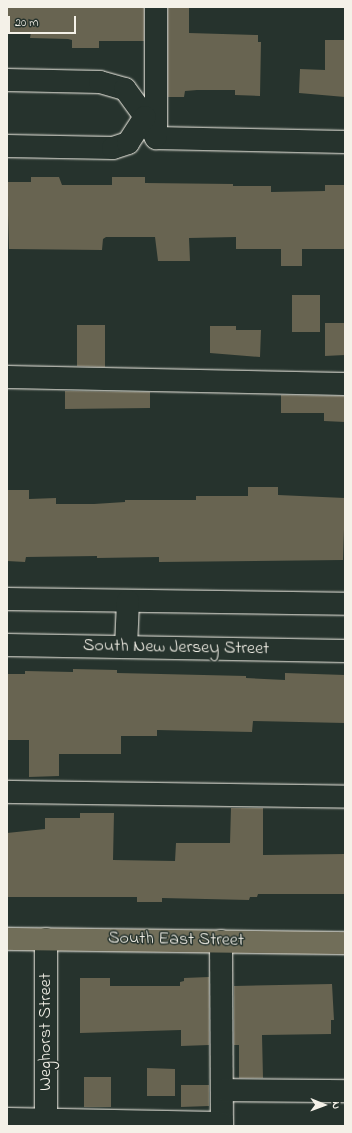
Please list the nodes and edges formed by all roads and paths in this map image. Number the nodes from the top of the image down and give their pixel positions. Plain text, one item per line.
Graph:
1 (156, 7) edge
2 (7, 80) edge
3 (145, 117) junction
4 (156, 138) junction
5 (345, 142) edge
6 (7, 146) edge
7 (7, 377) edge
8 (345, 384) edge
9 (7, 599) edge
10 (128, 601) junction
11 (345, 604) edge
12 (7, 645) edge
13 (126, 647) junction
14 (345, 651) edge
15 (7, 792) edge
16 (345, 797) edge
17 (7, 938) edge
18 (46, 939) junction
19 (221, 941) junction
20 (345, 943) edge
21 (223, 1090) junction
22 (345, 1091) edge
23 (7, 1120) edge
24 (46, 1123) edge
25 (222, 1125) edge

1 - 4 street
2 - 3 street
3 - 4 street
3 - 6 street
4 - 5 street
7 - 8 street
9 - 10 street
10 - 11 street
10 - 13 street
12 - 13 street, South New Jersey Street
13 - 14 street, South New Jersey Street
15 - 16 street
17 - 18 main road, South East Street
18 - 19 main road, South East Street
18 - 24 street, Weghorst Street
19 - 20 main road, South East Street
19 - 21 street
21 - 22 street
21 - 25 street
23 - 24 street
24 - 25 street

